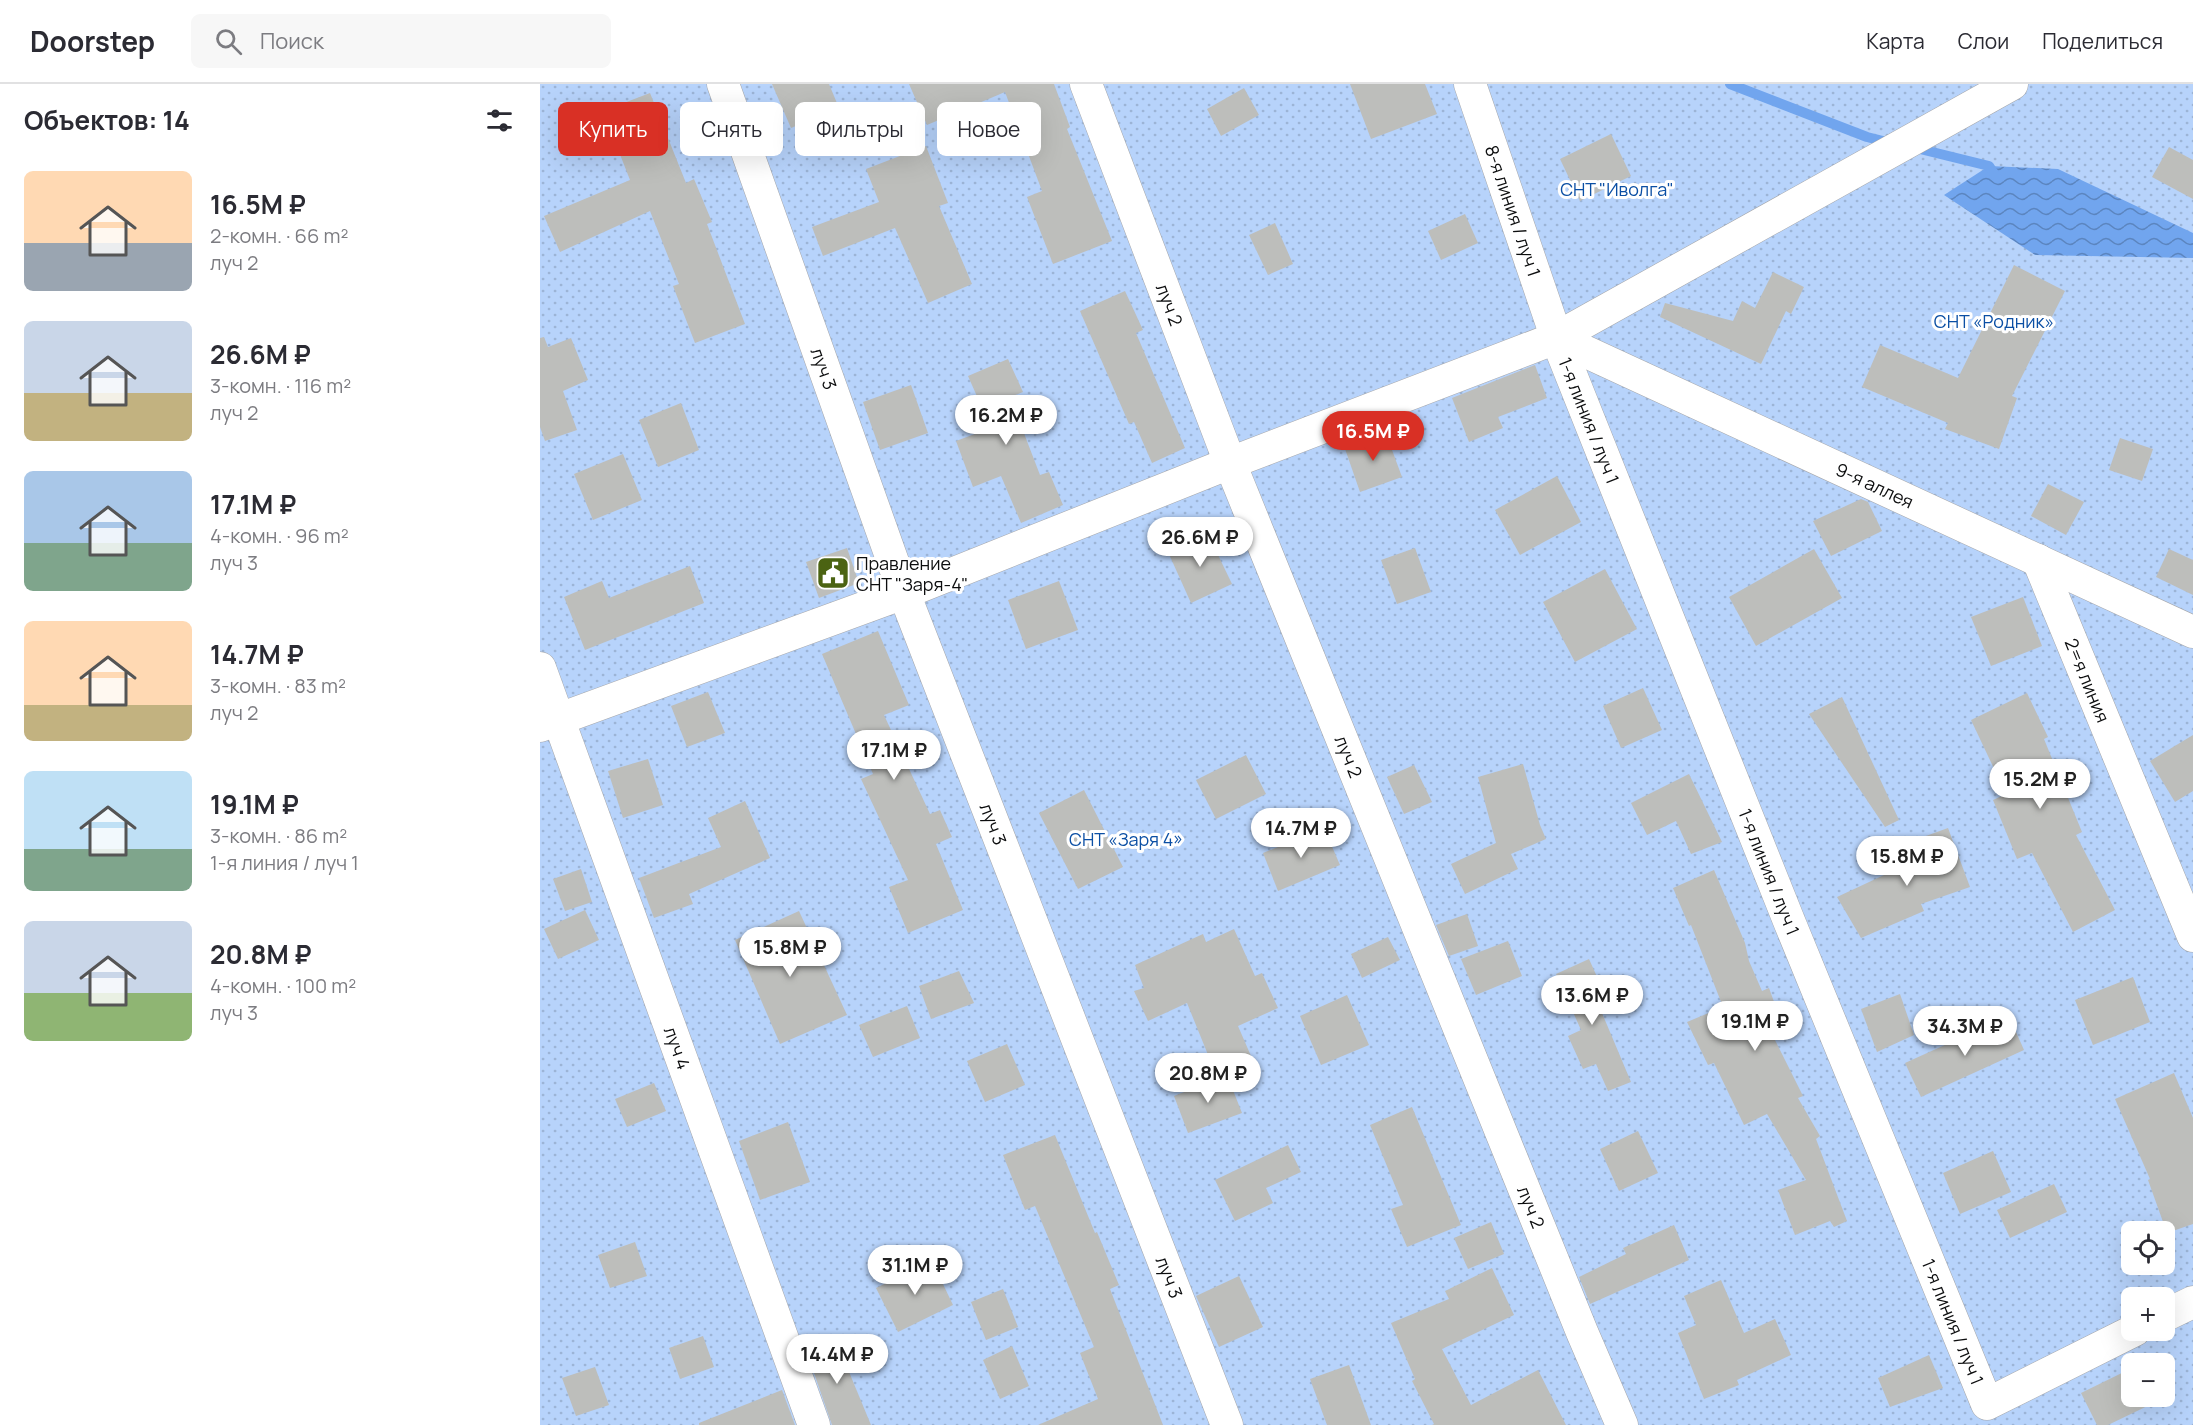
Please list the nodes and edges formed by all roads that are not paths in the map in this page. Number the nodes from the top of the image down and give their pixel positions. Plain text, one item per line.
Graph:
1 (723, 84) edge
2 (1086, 84) edge
3 (1470, 84) edge
4 (2003, 86) edge
5 (1556, 338) junction
6 (1230, 463) junction
7 (2038, 560) junction
8 (903, 593) junction
9 (2193, 632) edge
10 (540, 668) edge
11 (549, 723) edge
12 (2193, 936) edge
13 (2193, 1302) edge
14 (2175, 1311) edge
15 (2121, 1337) edge
16 (814, 1425) edge
17 (1227, 1425) edge
18 (1622, 1425) edge

1 - 8 street, луч 3
2 - 6 street, луч 2
3 - 5 street, 8-я линия / луч 1
4 - 5 street
5 - 6 street
5 - 7 street, 9-я аллея
5 - 15 street, 1-я линия / луч 1
6 - 8 street
6 - 18 street, луч 2
7 - 9 street, 9-я аллея
7 - 12 street, 2=я линия
8 - 11 street
8 - 17 street, луч 3
10 - 11 street, луч 4
11 - 16 street, луч 4
13 - 14 street

